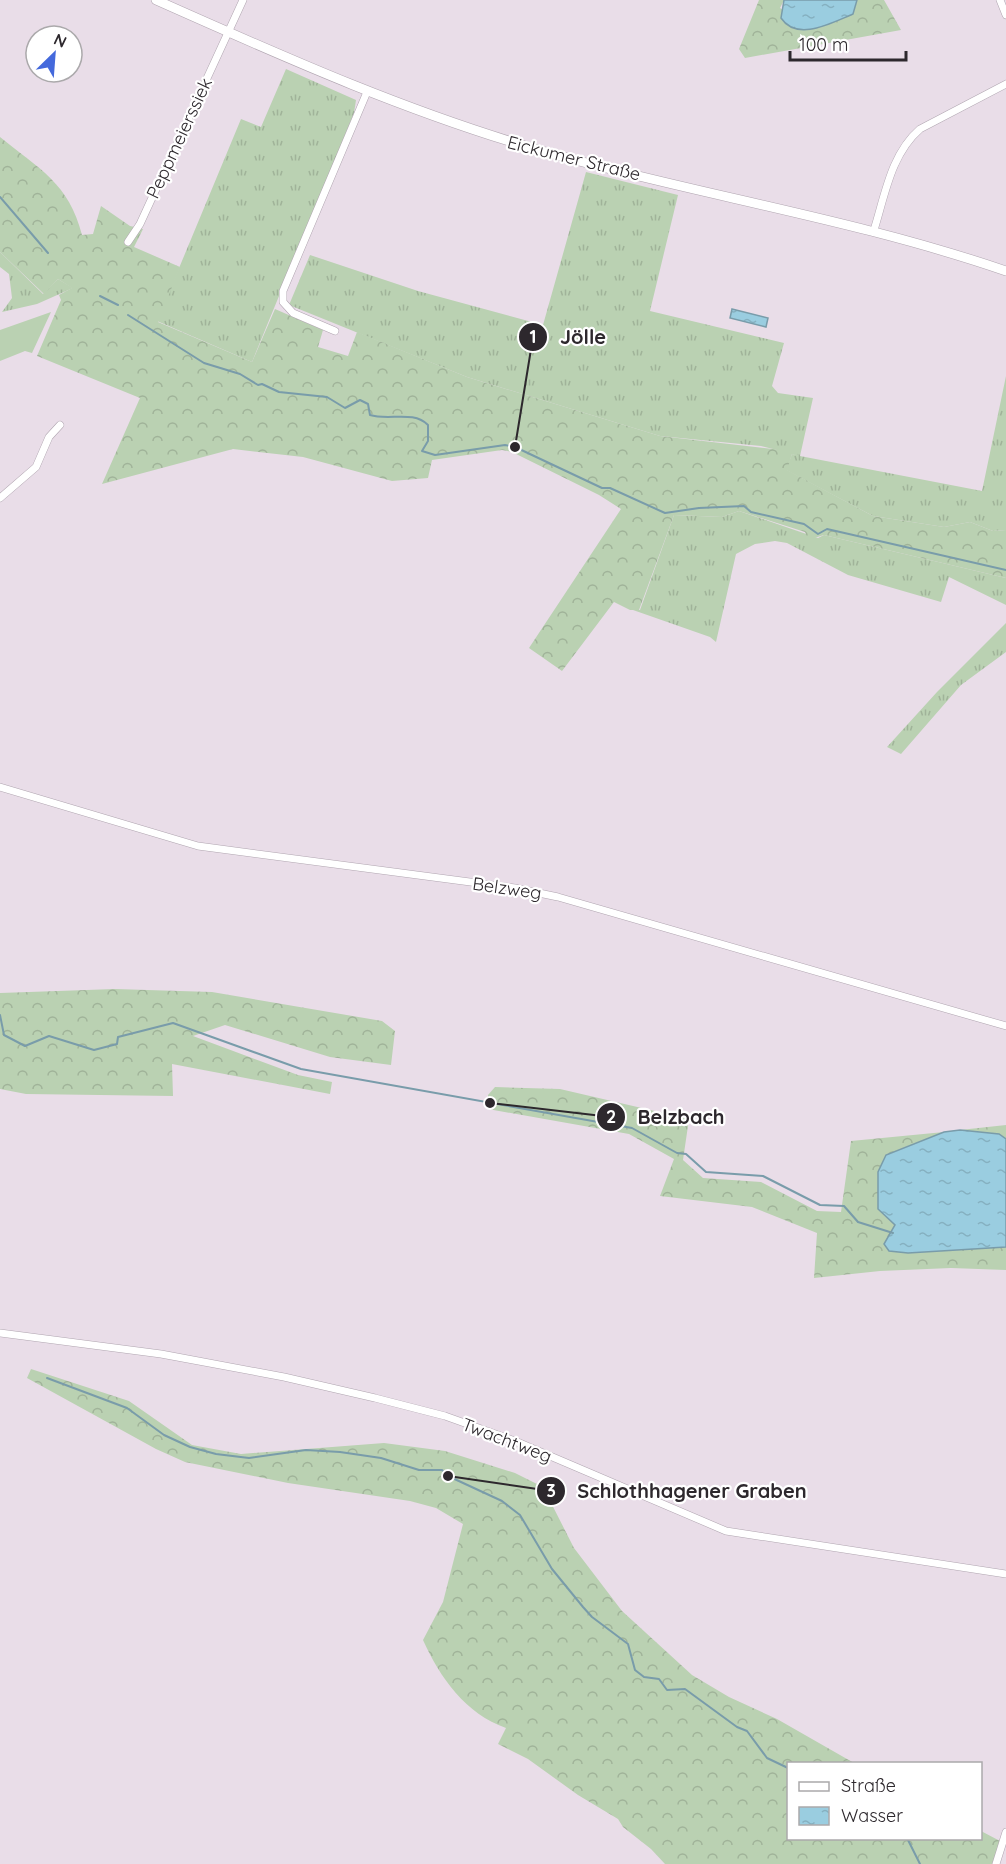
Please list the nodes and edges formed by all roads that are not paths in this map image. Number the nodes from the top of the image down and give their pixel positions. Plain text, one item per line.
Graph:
1 (156, 0) edge
2 (243, 0) edge
3 (1000, 0) edge
4 (1006, 15) edge
5 (230, 33) junction
6 (1006, 84) edge
7 (367, 92) junction
8 (874, 230) junction
9 (128, 242) dead end
10 (1006, 271) edge
11 (335, 331) dead end
12 (60, 425) dead end
13 (0, 498) edge
14 (0, 787) edge
15 (1006, 1026) edge
16 (0, 1333) edge
17 (1006, 1574) edge
18 (1006, 1832) edge
19 (996, 1864) edge

1 - 5 main road, Eickumer Straße
2 - 5 street, Peppmeierssiek
3 - 4 street
5 - 7 main road, Eickumer Straße
5 - 9 street, Peppmeierssiek
6 - 8 street
7 - 8 main road, Eickumer Straße
7 - 11 street
8 - 10 main road, Eickumer Straße
12 - 13 street
14 - 15 street, Belzweg
16 - 17 street, Twachtweg
18 - 19 street

